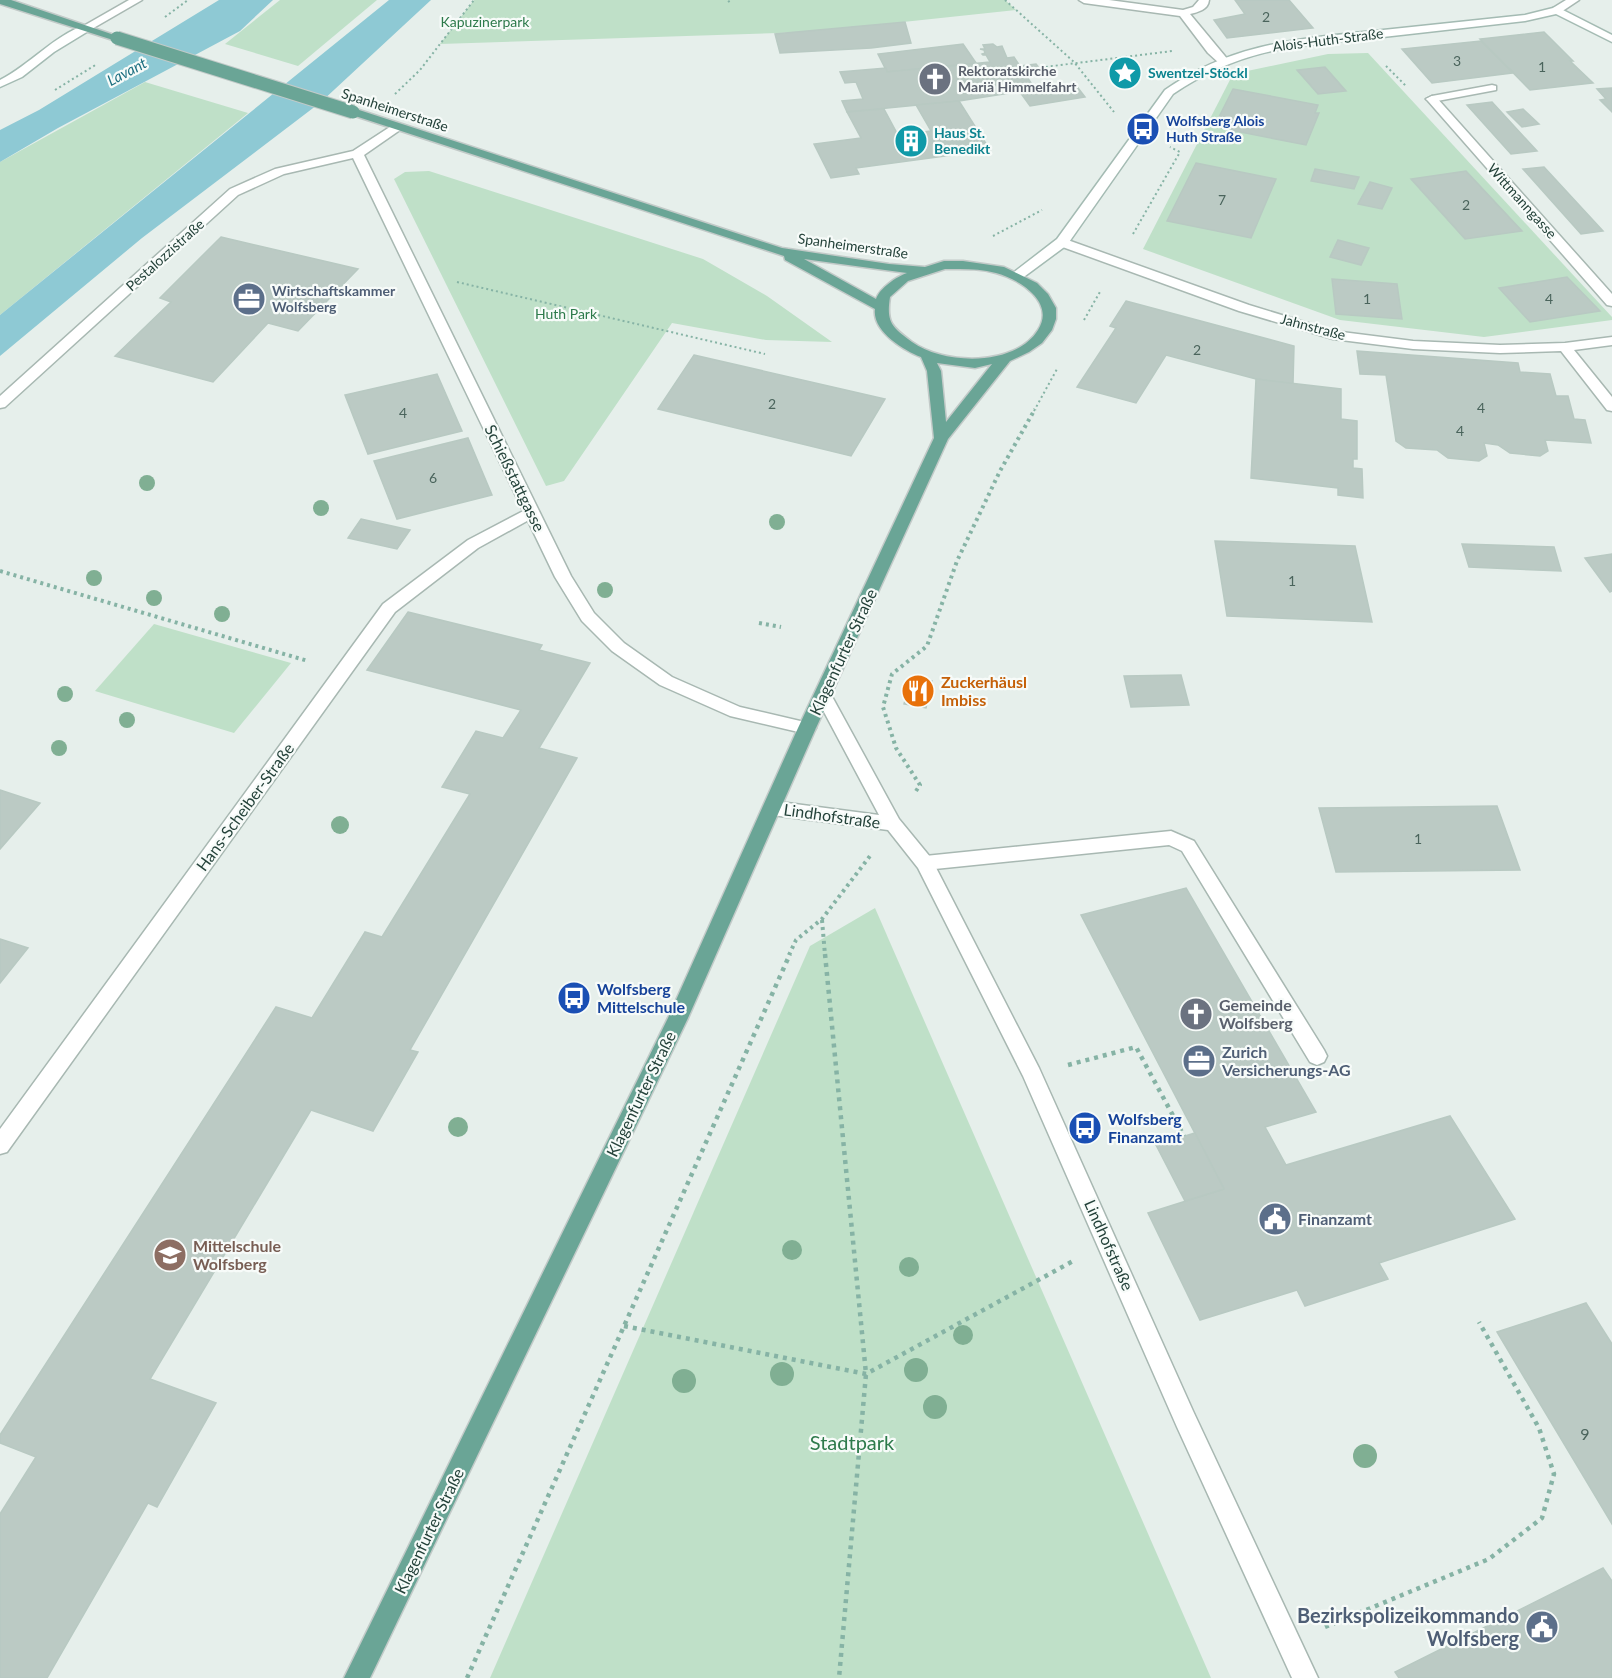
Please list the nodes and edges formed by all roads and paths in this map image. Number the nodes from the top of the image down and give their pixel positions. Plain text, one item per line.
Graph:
1 (0, 0) edge
2 (136, 0) edge
3 (188, 0) edge
4 (474, 0) edge
5 (1004, 0) edge
6 (1084, 0) edge
7 (1204, 0) edge
8 (1574, 0) edge
9 (1557, 10) junction
10 (173, 11) dead end
11 (1183, 13) junction
12 (86, 28) junction
13 (1360, 36) junction
14 (1612, 39) edge
15 (1208, 45) junction
16 (1223, 61) junction
17 (1074, 62) junction
18 (1022, 70) dead end
19 (0, 84) edge
20 (1492, 88) dead end
21 (394, 94) dead end
22 (1431, 99) junction
23 (1119, 117) dead end
24 (396, 127) junction
25 (1170, 147) dead end
26 (357, 154) junction
27 (1048, 206) dead end
28 (988, 238) dead end
29 (1062, 242) junction
30 (780, 252) junction
31 (1117, 262) junction
32 (922, 270) junction
33 (418, 276) junction
34 (1016, 276) junction
35 (1612, 302) edge
36 (880, 306) junction
37 (1082, 325) dead end
38 (1612, 341) edge
39 (1565, 347) junction
40 (765, 354) dead end
41 (927, 356) junction
42 (1004, 359) junction
43 (1058, 367) dead end
44 (0, 404) edge
45 (1612, 407) edge
46 (941, 438) junction
47 (531, 512) junction
48 (0, 571) edge
49 (759, 623) dead end
50 (781, 627) dead end
51 (344, 671) junction
52 (823, 695) junction
53 (807, 728) junction
54 (772, 807) junction
55 (893, 824) junction
56 (925, 863) junction
57 (822, 919) junction
58 (1317, 1056) dead end
59 (1032, 1074) junction
60 (1184, 1136) dead end
61 (0, 1145) edge
62 (1107, 1242) junction
63 (1479, 1322) dead end
64 (624, 1326) junction
65 (866, 1374) junction
66 (1288, 1642) junction
67 (357, 1678) edge
68 (467, 1678) edge
69 (839, 1678) edge
70 (1305, 1678) edge

1 - 12 main road, Spanheimerstraße
2 - 12 street
3 - 10 path
4 - 21 path
5 - 17 path
6 - 11 street
7 - 11 street
8 - 9 street, Alois-Huth-Straße
9 - 13 street, Alois-Huth-Straße
9 - 14 street
11 - 15 street
12 - 19 street
12 - 24 main road, Spanheimerstraße, bridge
13 - 16 street, Alois-Huth-Straße
13 - 22 path
15 - 16 street
15 - 17 path
16 - 29 street, Alois-Huth-Straße
17 - 18 path
17 - 23 path
20 - 22 street
22 - 35 street, Wittmanngasse
24 - 26 street
24 - 30 main road, Spanheimerstraße
25 - 31 path
26 - 33 street, Schießstattgasse
26 - 44 street, Pestalozzistraße
27 - 28 path
29 - 31 street, Jahnstraße
29 - 34 street, Alois-Huth-Straße
30 - 32 main road, Spanheimerstraße
30 - 36 main road, Spanheimerstraße
31 - 37 path
31 - 39 street, Jahnstraße
32 - 34 main road
32 - 36 main road
33 - 40 path
33 - 47 street, Schießstattgasse
34 - 42 main road
36 - 41 main road
38 - 39 street, Jahnstraße
39 - 45 street
41 - 42 main road
41 - 46 main road
42 - 46 main road, Klagenfurter Straße
43 - 55 path
46 - 52 main road, Klagenfurter Straße
47 - 51 street, Hans-Scheiber-Straße
47 - 53 street, Schießstattgasse
48 - 51 path
49 - 50 path
51 - 61 street, Hans-Scheiber-Straße
52 - 53 main road, Klagenfurter Straße
52 - 55 street, Lindhofstraße
53 - 54 main road, Klagenfurter Straße
54 - 55 street, Lindhofstraße
54 - 67 main road, Klagenfurter Straße
55 - 56 street, Lindhofstraße
55 - 57 path
56 - 58 street
56 - 59 street, Lindhofstraße
57 - 64 path
57 - 65 path
59 - 60 path
59 - 62 street, Lindhofstraße
62 - 65 path
62 - 66 street, Lindhofstraße
63 - 66 path
64 - 65 path
64 - 68 path
65 - 69 path
66 - 70 street, Lindhofstraße

